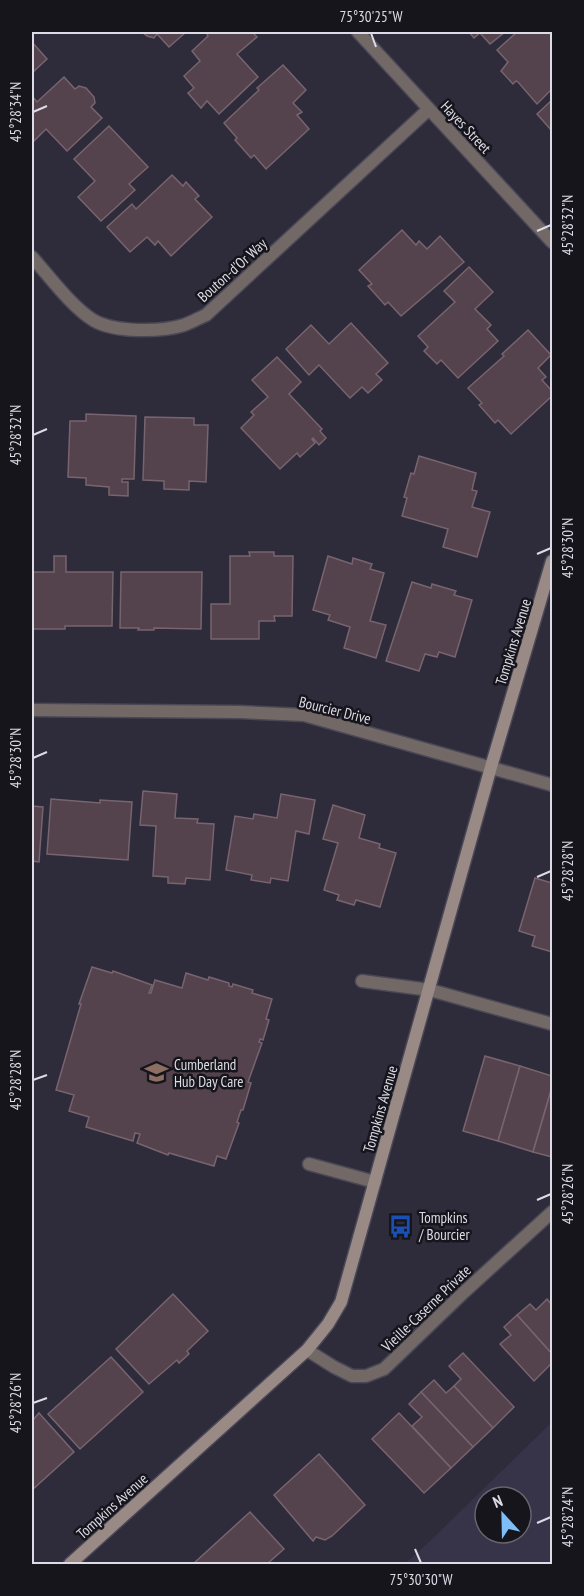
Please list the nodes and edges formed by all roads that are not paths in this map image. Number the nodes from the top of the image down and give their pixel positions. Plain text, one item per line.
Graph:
1 (358, 32) edge
2 (429, 109) junction
3 (552, 242) edge
4 (32, 257) edge
5 (552, 561) edge
6 (32, 710) edge
7 (491, 767) junction
8 (552, 785) edge
9 (362, 981) dead end
10 (430, 990) junction
11 (552, 1024) edge
12 (309, 1164) dead end
13 (375, 1182) junction
14 (552, 1212) edge
15 (307, 1350) junction
16 (70, 1564) edge

1 - 2 street, Hayes Street
2 - 3 street, Hayes Street
2 - 4 street, Bouton-d'Or Way
5 - 7 street, Tompkins Avenue
6 - 7 street, Bourcier Drive
7 - 8 street, Bourcier Drive
7 - 10 street, Tompkins Avenue
9 - 10 street
10 - 11 street
10 - 13 street, Tompkins Avenue
12 - 13 street
13 - 15 street, Tompkins Avenue
14 - 15 street, Vieille-Caserne Private
15 - 16 street, Tompkins Avenue

